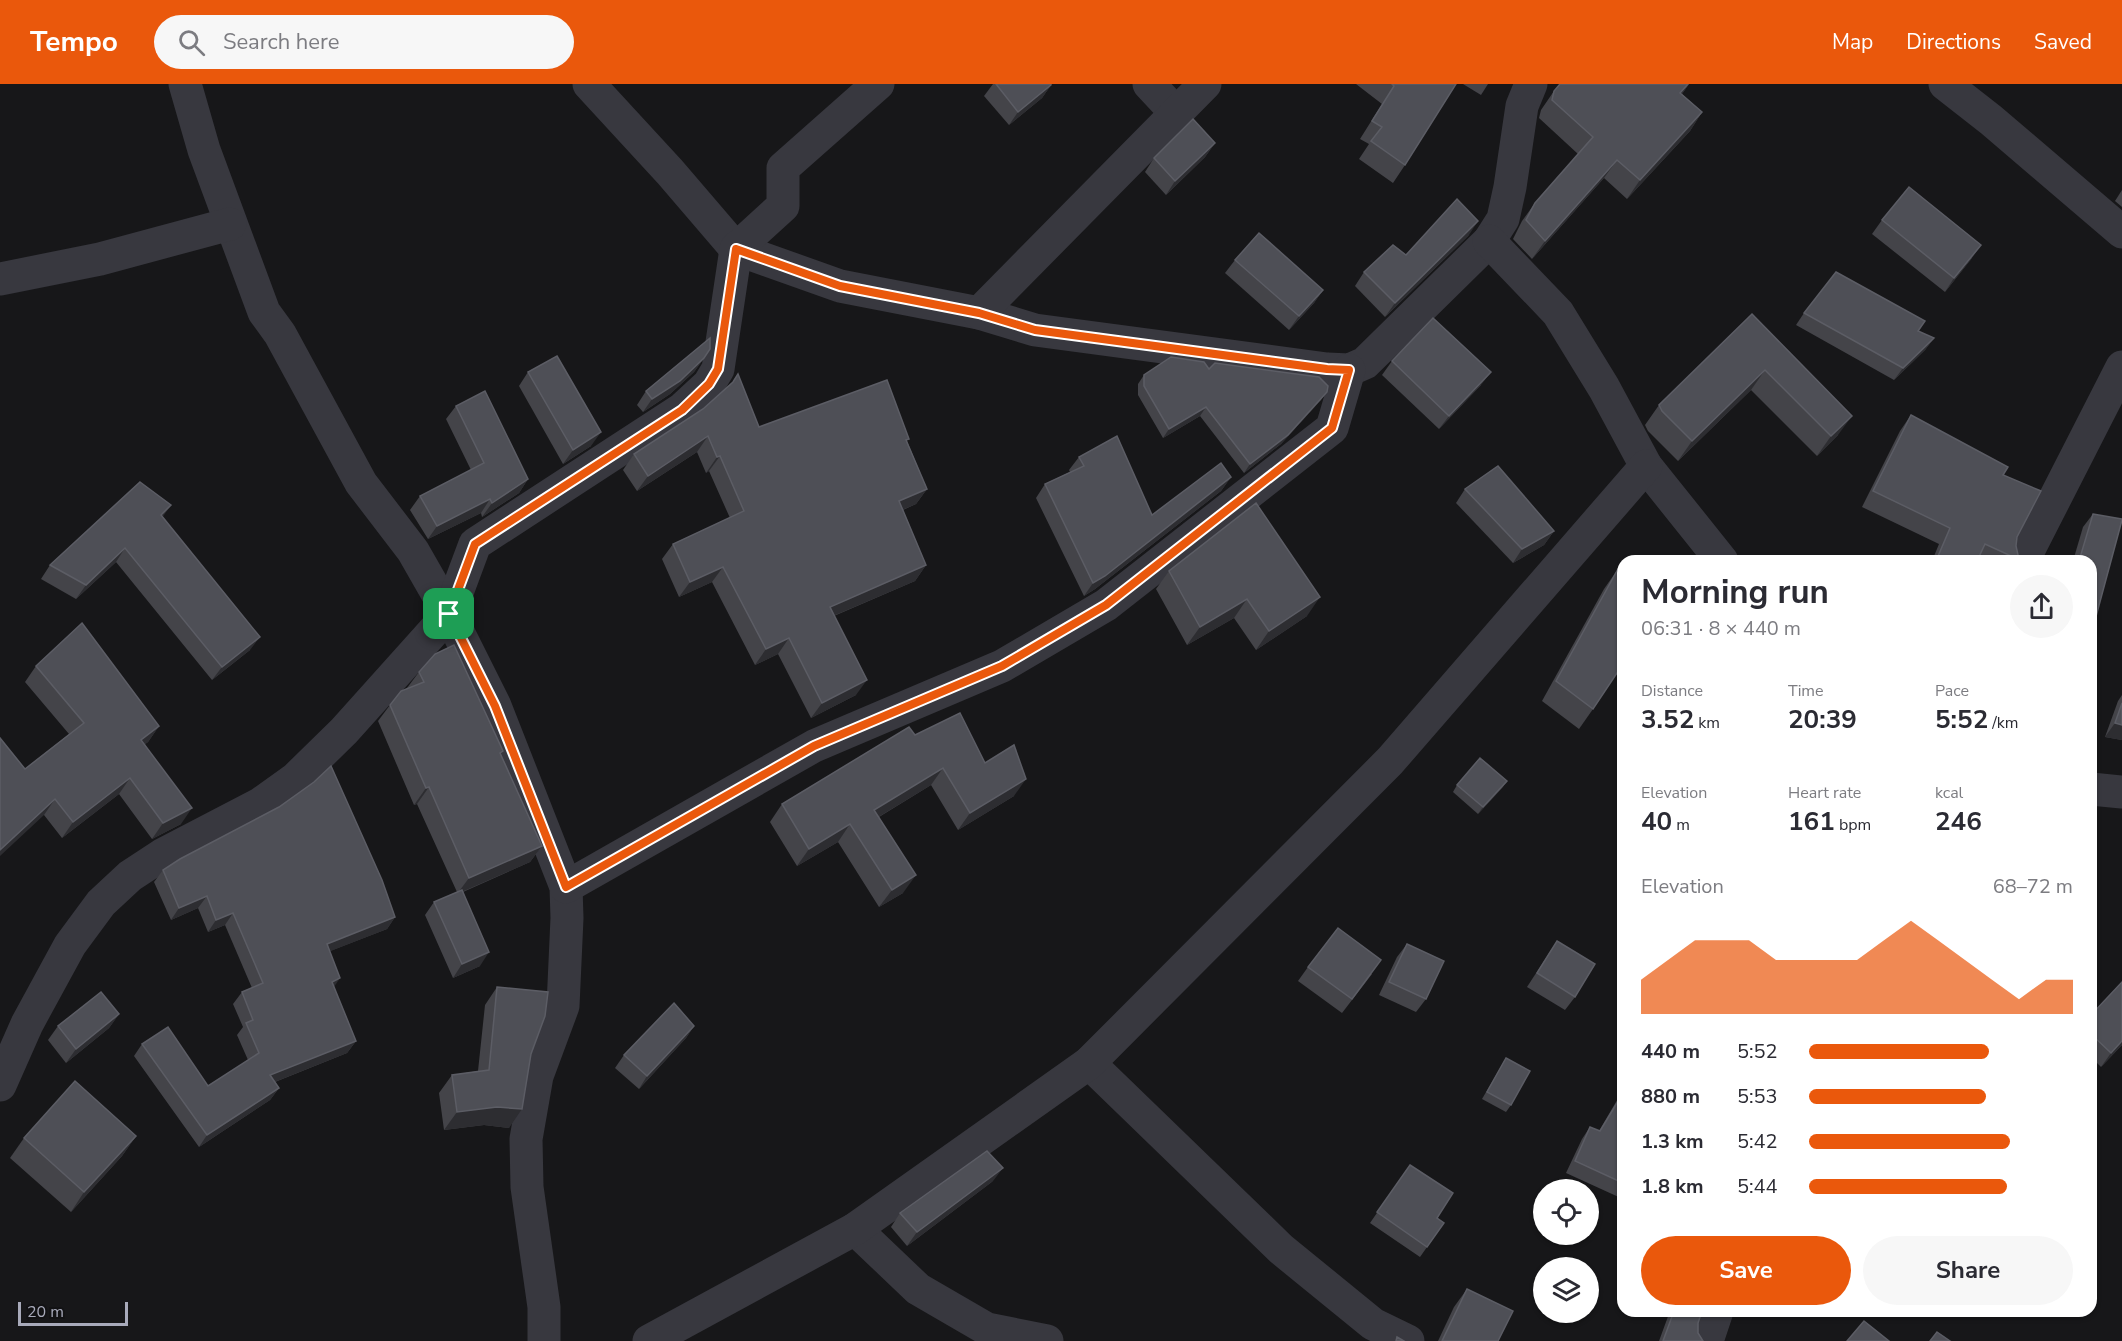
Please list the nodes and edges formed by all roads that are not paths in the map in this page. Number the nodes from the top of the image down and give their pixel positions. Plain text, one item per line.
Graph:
1 (185, 84) edge
2 (589, 84) edge
3 (878, 84) edge
4 (1149, 84) edge
5 (1204, 84) edge
6 (1531, 84) edge
7 (1945, 84) edge
8 (1177, 114) junction
9 (230, 224) junction
10 (2122, 232) edge
11 (1489, 241) junction
12 (736, 249) junction
13 (0, 279) edge
14 (979, 313) junction
15 (2122, 367) edge
16 (1349, 370) junction
17 (1646, 466) junction
18 (1717, 555) edge
19 (2027, 555) edge
20 (449, 614) junction
21 (2097, 790) edge
22 (2122, 792) edge
23 (566, 887) junction
24 (1089, 1063) junction
25 (0, 1085) edge
26 (855, 1229) junction
27 (1716, 1317) edge
28 (544, 1341) edge
29 (648, 1341) edge
30 (1047, 1341) edge
31 (1408, 1341) edge
32 (1707, 1341) edge

1 - 9 street
2 - 12 street
3 - 12 street
4 - 8 street
5 - 8 street
6 - 11 street
7 - 10 street
8 - 14 street
9 - 13 street
9 - 20 street
11 - 16 street
11 - 17 street
12 - 14 street
12 - 20 street
14 - 16 street
15 - 19 street
16 - 23 street
17 - 18 street
17 - 24 street
20 - 23 street
20 - 25 street
21 - 22 street
23 - 28 street
24 - 26 street
24 - 31 street
26 - 29 street
26 - 30 street
27 - 32 street

